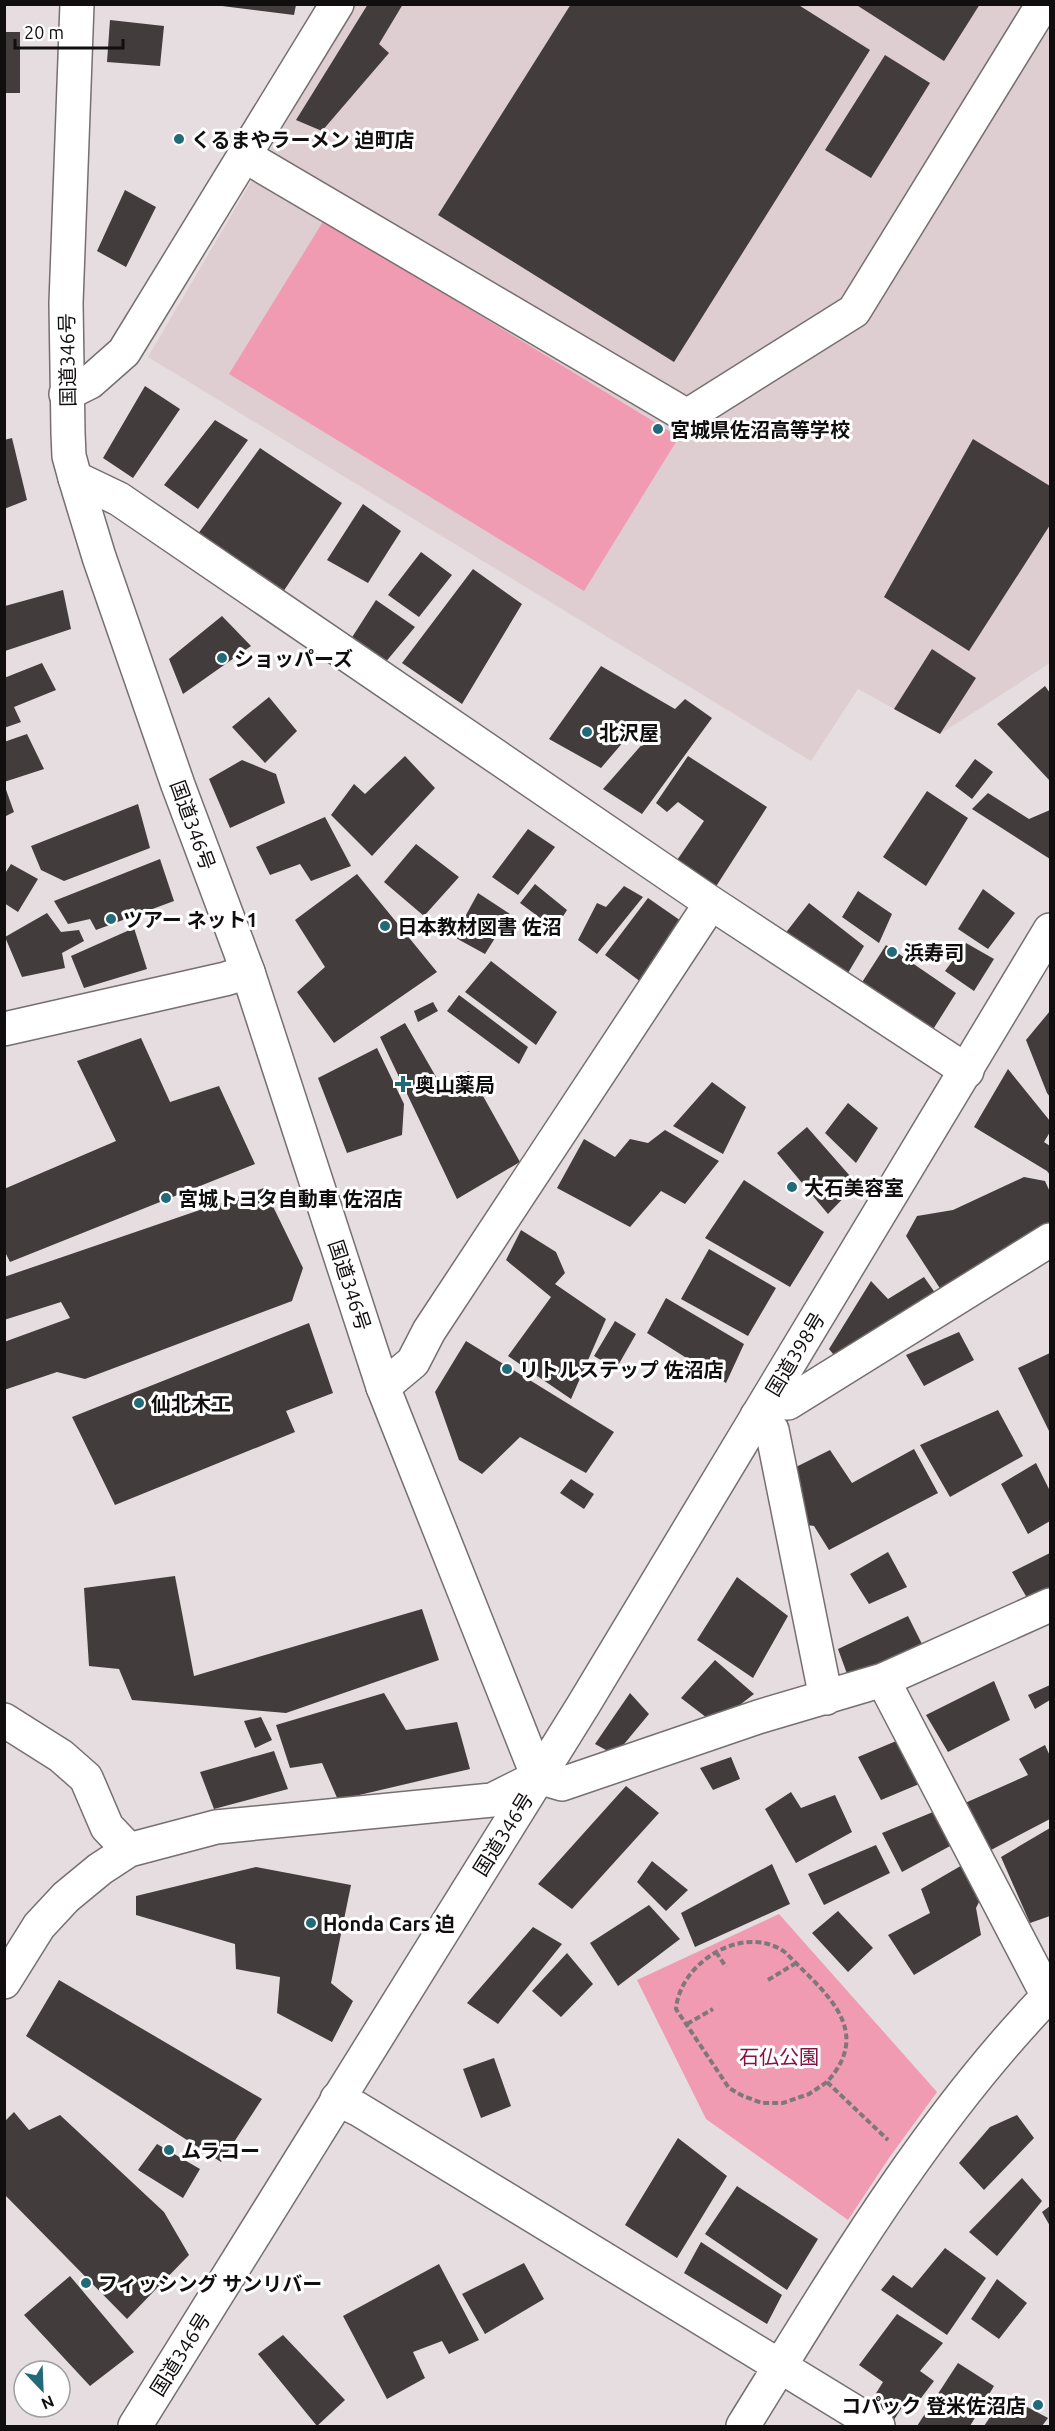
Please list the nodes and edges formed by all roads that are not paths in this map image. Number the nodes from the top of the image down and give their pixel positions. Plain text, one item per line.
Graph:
1 (76, 4) edge
2 (337, 4) edge
3 (1043, 4) edge
4 (245, 156) junction
5 (66, 394) junction
6 (75, 477) junction
7 (711, 903) junction
8 (1050, 930) edge
9 (248, 972) junction
10 (6, 1020) edge
11 (967, 1071) junction
12 (1050, 1240) edge
13 (383, 1387) junction
14 (762, 1408) junction
15 (1050, 1605) edge
16 (883, 1680) junction
17 (826, 1698) junction
18 (4, 1720) edge
19 (538, 1776) junction
20 (129, 1850) junction
21 (4, 1982) edge
22 (1050, 1997) edge
23 (337, 2099) junction
24 (780, 2367) junction
25 (135, 2427) edge
26 (743, 2427) edge
27 (878, 2427) edge

1 - 5 main road, 国道346号
2 - 4 main road
3 - 4 main road
4 - 5 main road
5 - 6 main road, 国道346号
6 - 7 main road
6 - 9 main road, 国道346号
7 - 11 main road
7 - 13 main road
8 - 11 main road, 国道398号
9 - 10 main road
9 - 13 main road, 国道346号
11 - 14 main road, 国道398号
12 - 14 main road
13 - 19 main road, 国道346号
14 - 17 main road
14 - 19 main road, 国道398号
15 - 16 main road
16 - 17 main road
16 - 22 main road
17 - 19 main road
18 - 20 main road
19 - 20 main road
19 - 23 main road, 国道346号
20 - 21 main road
22 - 24 main road
23 - 24 main road
23 - 25 main road, 国道346号
24 - 26 main road
24 - 27 main road

